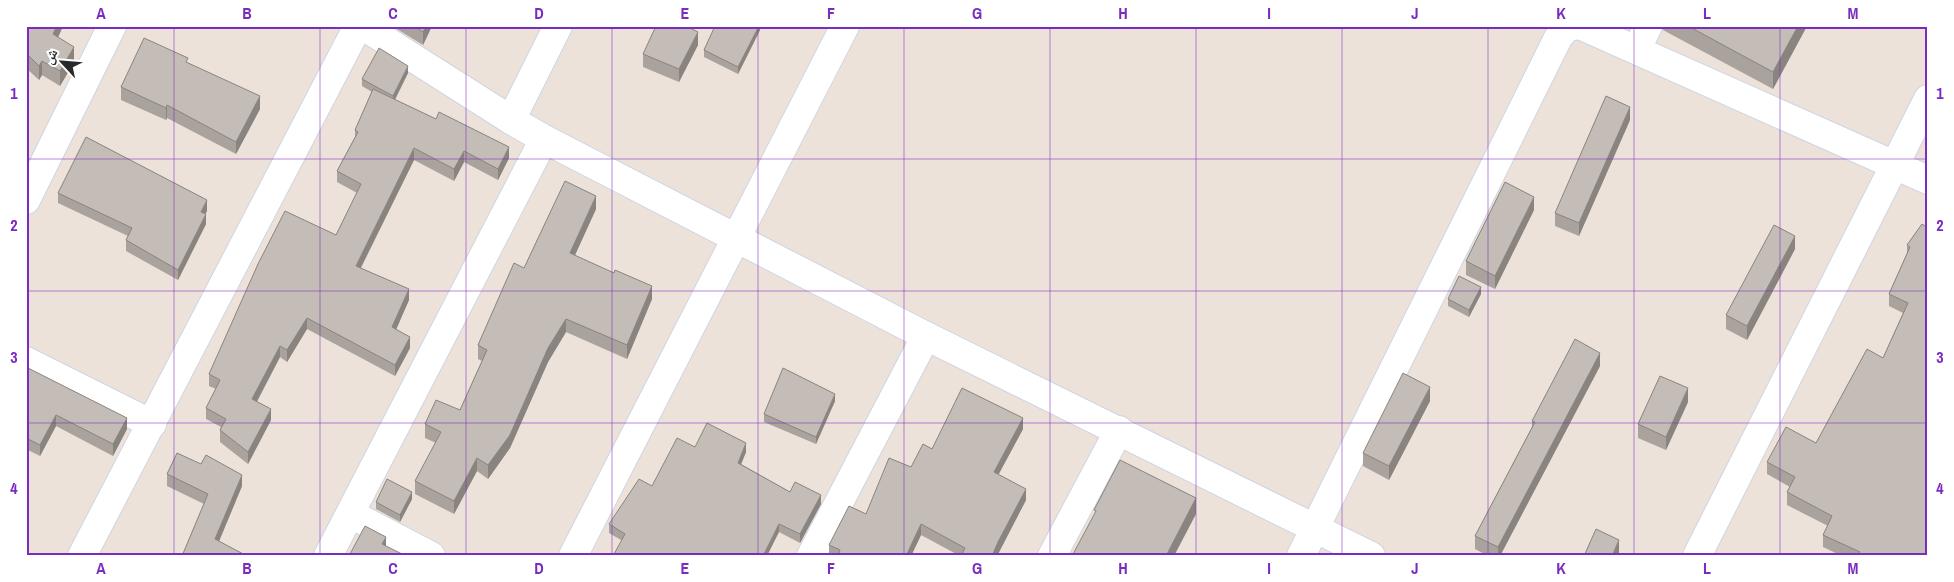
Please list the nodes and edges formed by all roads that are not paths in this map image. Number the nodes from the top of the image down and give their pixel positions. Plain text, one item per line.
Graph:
1 (112, 26) edge
2 (358, 26) edge
3 (363, 26) edge
4 (558, 26) edge
5 (845, 26) edge
6 (1574, 26) edge
7 (1582, 26) edge
8 (1643, 38) edge
9 (1928, 98) edge
10 (511, 120) junction
11 (544, 138) junction
12 (1893, 163) junction
13 (1928, 180) edge
14 (26, 200) edge
15 (735, 238) junction
16 (926, 336) junction
17 (26, 361) edge
18 (152, 424) junction
19 (1119, 430) junction
20 (350, 514) junction
21 (1315, 528) junction
22 (82, 556) edge
23 (328, 556) edge
24 (431, 556) edge
25 (573, 556) edge
26 (812, 556) edge
27 (1052, 556) edge
28 (1301, 556) edge
29 (1371, 556) edge
30 (1697, 556) edge

1 - 14 street
2 - 18 street
3 - 10 street
4 - 10 street
5 - 15 street
6 - 21 street
7 - 8 street
8 - 12 street
9 - 12 street
10 - 11 street
11 - 15 street
11 - 20 street
12 - 13 street
12 - 30 street
15 - 16 street
15 - 25 street
16 - 19 street
16 - 26 street
17 - 18 street
18 - 22 street
19 - 21 street
19 - 27 street
20 - 23 street
20 - 24 street
21 - 28 street
21 - 29 street

